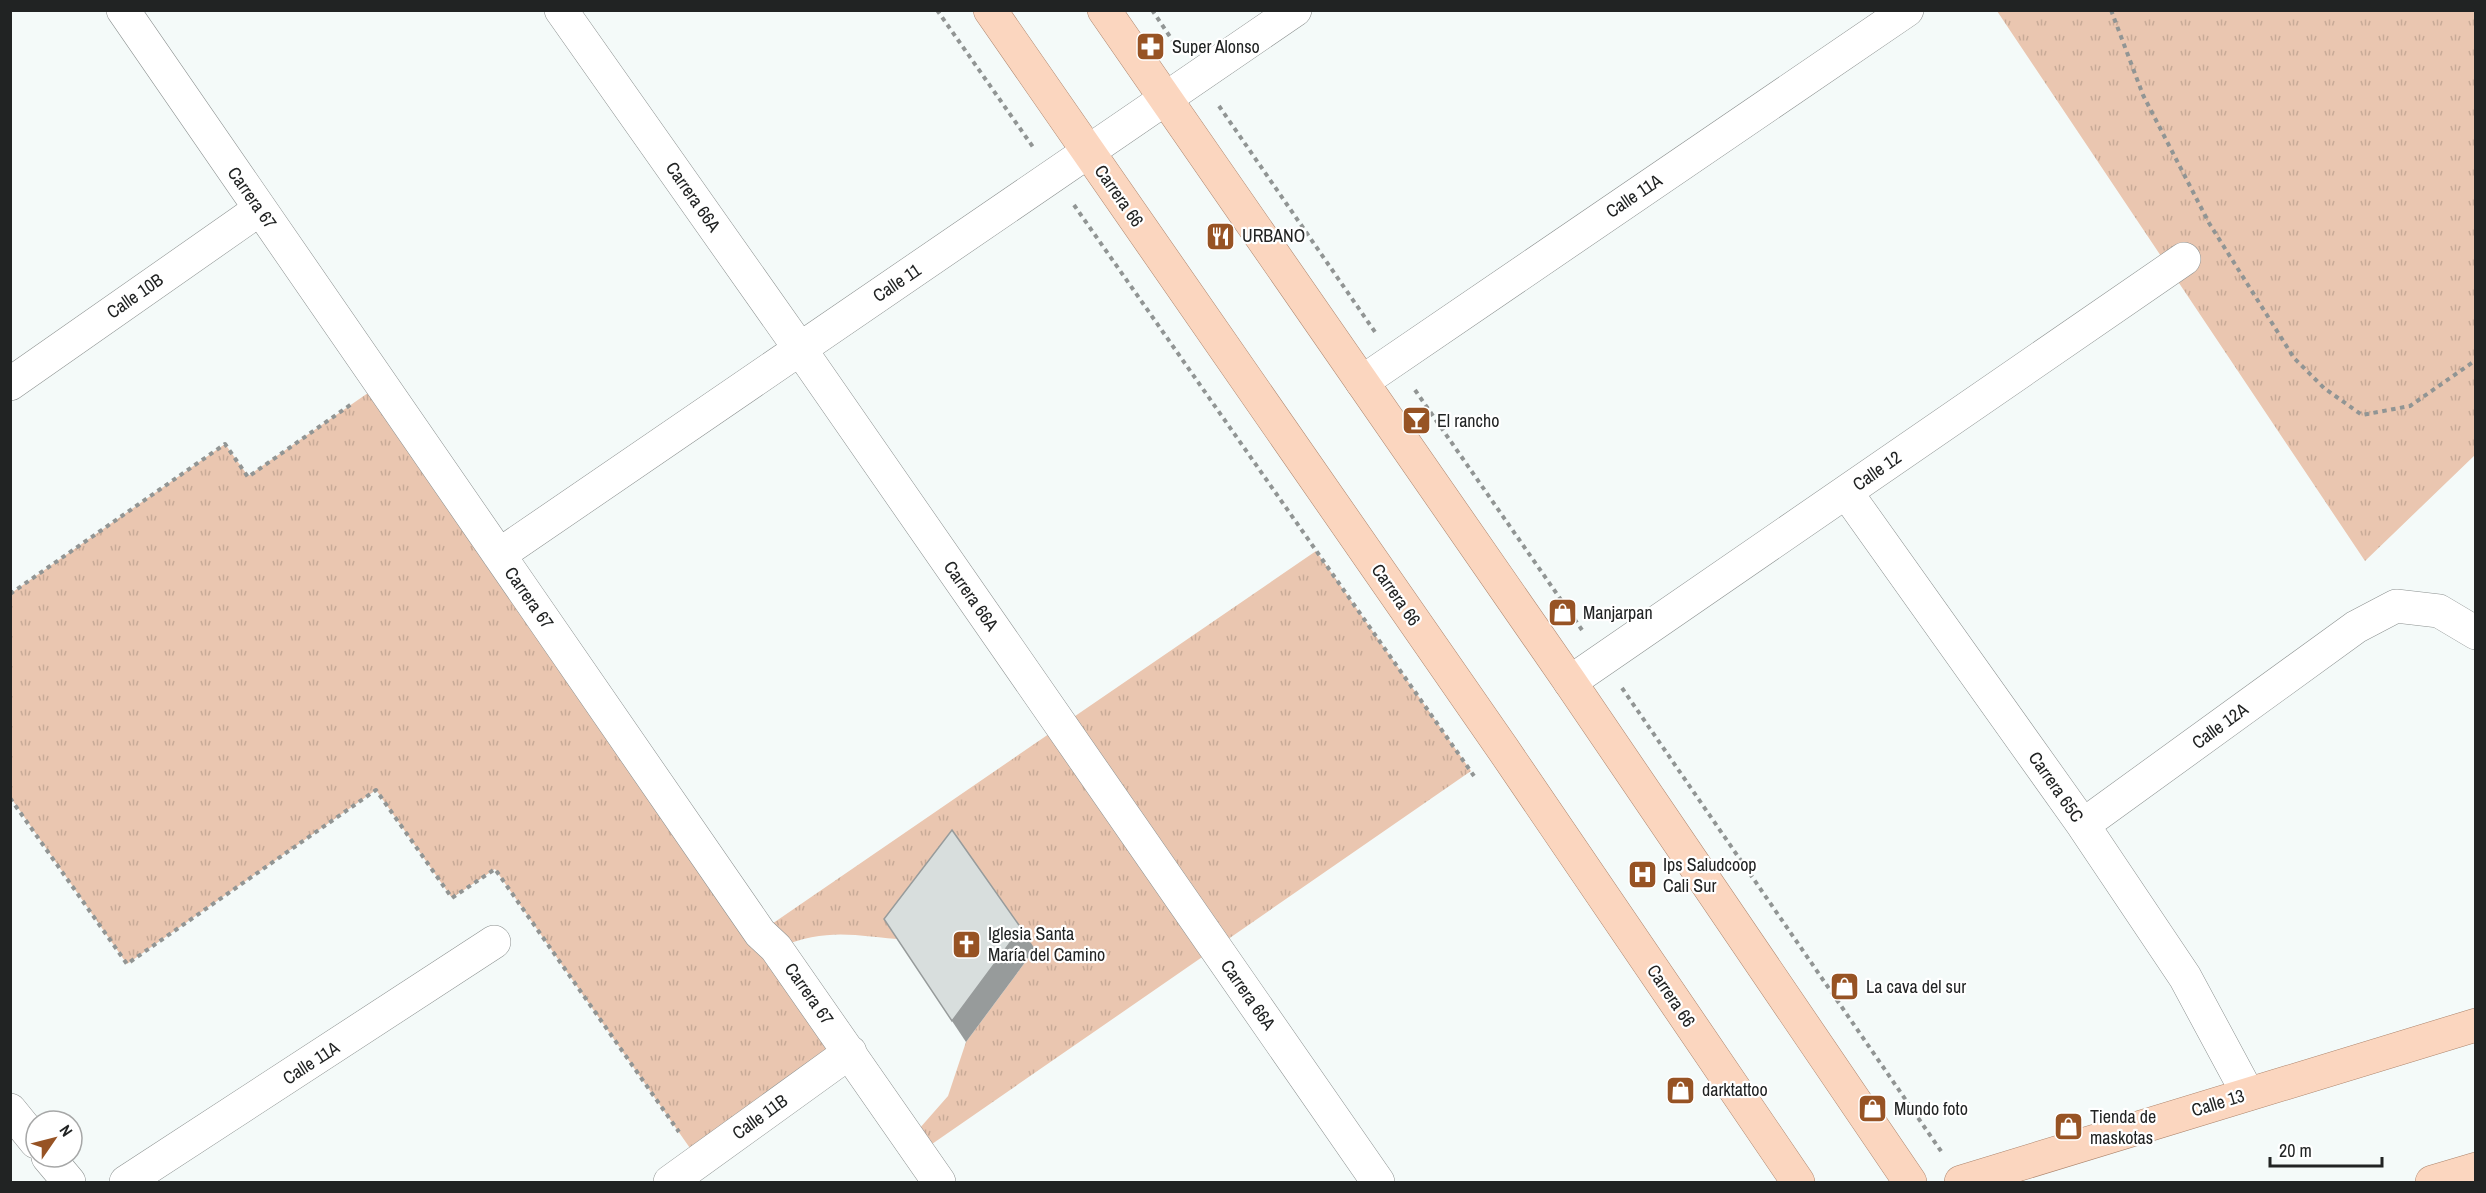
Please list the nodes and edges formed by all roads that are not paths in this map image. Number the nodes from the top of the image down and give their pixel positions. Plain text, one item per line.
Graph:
1 (123, 10) edge
2 (561, 10) edge
3 (990, 10) edge
4 (1104, 10) edge
5 (1295, 10) edge
6 (1907, 10) edge
7 (1166, 100) junction
8 (1088, 152) junction
9 (260, 209) junction
10 (2184, 259) dead end
11 (800, 349) junction
12 (1362, 382) junction
13 (10, 384) edge
14 (1846, 492) junction
15 (499, 555) junction
16 (2475, 633) edge
17 (1570, 682) junction
18 (2084, 825) junction
19 (494, 942) dead end
20 (2475, 1025) edge
21 (850, 1052) junction
22 (2248, 1094) junction
23 (10, 1110) edge
24 (24, 1127) edge
25 (58, 1169) edge
26 (2475, 1169) edge
27 (69, 1182) edge
28 (126, 1182) edge
29 (670, 1182) edge
30 (939, 1182) edge
31 (1378, 1182) edge
32 (1798, 1182) edge
33 (1910, 1182) edge
34 (1961, 1182) edge
35 (2432, 1182) edge

1 - 9 street, Carrera 67
2 - 11 street, Carrera 66A
3 - 8 main road, Carrera 66
4 - 7 main road
5 - 7 street, Calle 11
6 - 12 street, Calle 11A
7 - 8 street, Calle 11
7 - 12 main road
8 - 11 street, Calle 11
8 - 32 main road, Carrera 66
9 - 13 street, Calle 10B
9 - 15 street, Carrera 67
10 - 14 street, Calle 12
11 - 15 street, Calle 11
11 - 31 street, Carrera 66A
12 - 17 main road
14 - 17 street, Calle 12
14 - 18 street, Carrera 65C
15 - 21 street, Carrera 67
16 - 18 street, Calle 12A
17 - 33 main road
18 - 22 street, Carrera 65C
19 - 28 street, Calle 11A
20 - 22 main road, Calle 13
21 - 29 street, Calle 11B
21 - 30 street, Carrera 67
22 - 34 main road, Calle 13
23 - 24 street
25 - 27 street
26 - 35 main road

